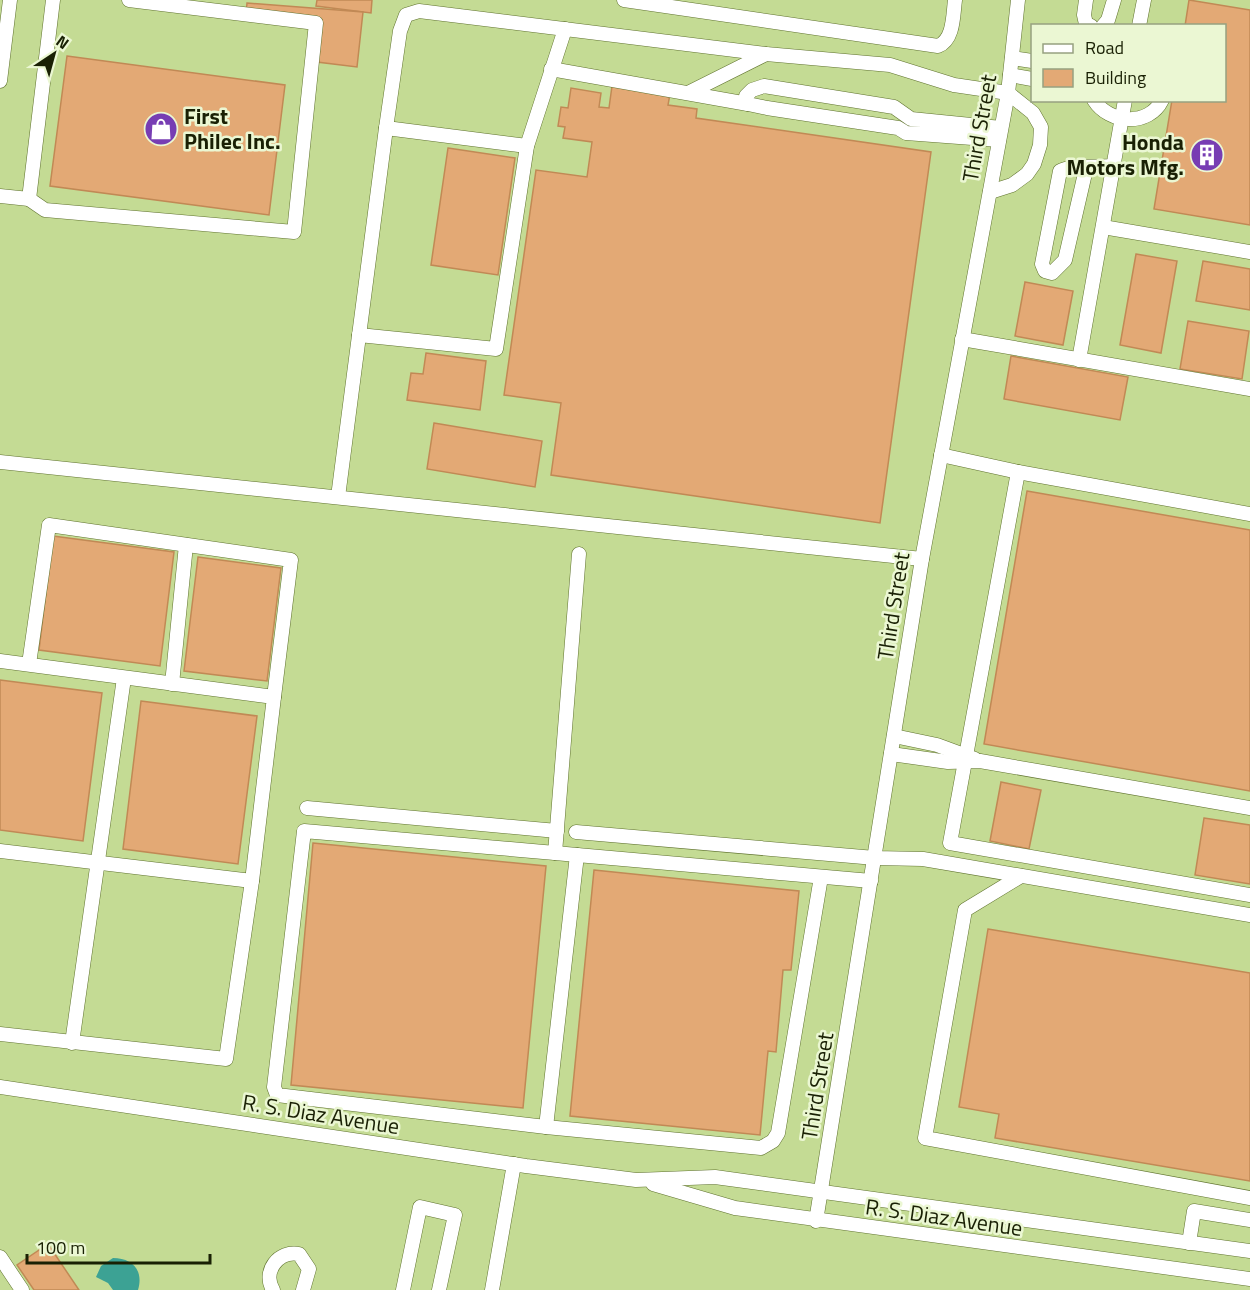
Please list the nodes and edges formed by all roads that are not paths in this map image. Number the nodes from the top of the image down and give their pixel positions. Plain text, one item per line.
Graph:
1 (52, 0) edge
2 (129, 0) edge
3 (624, 0) edge
4 (955, 0) edge
5 (1018, 0) edge
6 (1086, 0) edge
7 (1114, 0) edge
8 (1144, 0) edge
9 (6, 3) edge
10 (1086, 24) edge
11 (1105, 24) edge
12 (1139, 24) edge
13 (565, 28) junction
14 (2, 42) edge
15 (766, 54) junction
16 (1012, 58) junction
17 (1031, 61) edge
18 (552, 69) junction
19 (1010, 75) junction
20 (1031, 79) edge
21 (0, 81) edge
22 (688, 93) junction
23 (1008, 93) junction
24 (1096, 102) edge
25 (1125, 102) edge
26 (1161, 102) edge
27 (748, 104) junction
28 (1122, 119) junction
29 (386, 128) junction
30 (1000, 134) junction
31 (527, 146) junction
32 (1114, 166) junction
33 (1086, 169) junction
34 (990, 192) junction
35 (0, 196) edge
36 (29, 199) junction
37 (1103, 226) junction
38 (1250, 252) edge
39 (359, 335) junction
40 (962, 339) junction
41 (1079, 360) junction
42 (1250, 389) edge
43 (941, 455) junction
44 (0, 462) edge
45 (1018, 472) junction
46 (338, 497) junction
47 (1250, 514) edge
48 (186, 545) junction
49 (579, 554) dead end
50 (922, 559) junction
51 (0, 661) edge
52 (29, 664) junction
53 (124, 678) junction
54 (172, 684) junction
55 (274, 697) junction
56 (894, 736) junction
57 (891, 754) junction
58 (970, 759) junction
59 (307, 808) dead end
60 (1250, 808) edge
61 (557, 831) junction
62 (576, 832) dead end
63 (0, 852) edge
64 (555, 853) junction
65 (577, 855) junction
66 (875, 858) junction
67 (99, 863) junction
68 (1021, 876) junction
69 (821, 877) junction
70 (252, 881) junction
71 (871, 881) junction
72 (1250, 895) edge
73 (1250, 915) edge
74 (0, 1034) edge
75 (72, 1043) junction
76 (0, 1087) edge
77 (546, 1127) junction
78 (514, 1164) junction
79 (636, 1180) junction
80 (821, 1191) junction
81 (1250, 1197) edge
82 (1250, 1220) edge
83 (816, 1221) junction
84 (1189, 1243) junction
85 (1250, 1251) edge
86 (0, 1257) edge
87 (1250, 1279) edge
88 (22, 1290) edge
89 (273, 1290) edge
90 (303, 1290) edge
91 (403, 1290) edge
92 (439, 1290) edge
93 (492, 1290) edge

1 - 36 street
2 - 36 street
3 - 4 street
5 - 16 street, Third Street
6 - 10 street
7 - 11 street
8 - 12 street
9 - 14 street
13 - 15 street
13 - 18 street
13 - 29 street
14 - 21 street
15 - 22 street
15 - 23 street
16 - 17 street
16 - 19 street, Third Street
18 - 22 street
18 - 31 street
19 - 20 street
19 - 23 street, Third Street
22 - 27 street
23 - 30 street, Third Street
23 - 34 street
24 - 28 street
25 - 28 street
26 - 28 street
27 - 30 street
27 - 30 street
28 - 32 street
29 - 31 street
29 - 39 street
30 - 34 street, Third Street
31 - 39 street
32 - 33 street
32 - 37 street
33 - 33 street
34 - 40 street, Third Street
35 - 36 street
37 - 38 street
37 - 41 street
39 - 46 street
40 - 41 street
40 - 43 street, Third Street
41 - 42 street
43 - 45 street
43 - 50 street, Third Street
44 - 46 street
45 - 47 street
45 - 58 street
46 - 50 street
48 - 52 street
48 - 54 street
48 - 55 street
49 - 61 street
50 - 56 street, Third Street
51 - 52 street
52 - 53 street
53 - 54 street
53 - 67 street
54 - 55 street
55 - 70 street
56 - 57 street, Third Street
56 - 58 street
57 - 58 street
57 - 66 street, Third Street
58 - 60 street
58 - 72 street
59 - 61 street
61 - 64 street
62 - 66 street
63 - 67 street
64 - 65 street
64 - 77 street
65 - 69 street
65 - 77 street
66 - 68 street
66 - 71 street, Third Street
67 - 70 street
67 - 75 street
68 - 73 street
68 - 81 street
69 - 71 street
69 - 77 street
70 - 75 street
71 - 80 street, Third Street
74 - 75 street
76 - 78 street, R. S. Diaz Avenue
78 - 79 street, R. S. Diaz Avenue
78 - 93 street
79 - 80 street, R. S. Diaz Avenue
79 - 83 street, R. S. Diaz Avenue
80 - 83 street, Third Street
80 - 84 street, R. S. Diaz Avenue
82 - 84 street
83 - 87 street, R. S. Diaz Avenue
84 - 85 street, R. S. Diaz Avenue
86 - 88 street
89 - 90 street
91 - 92 street

